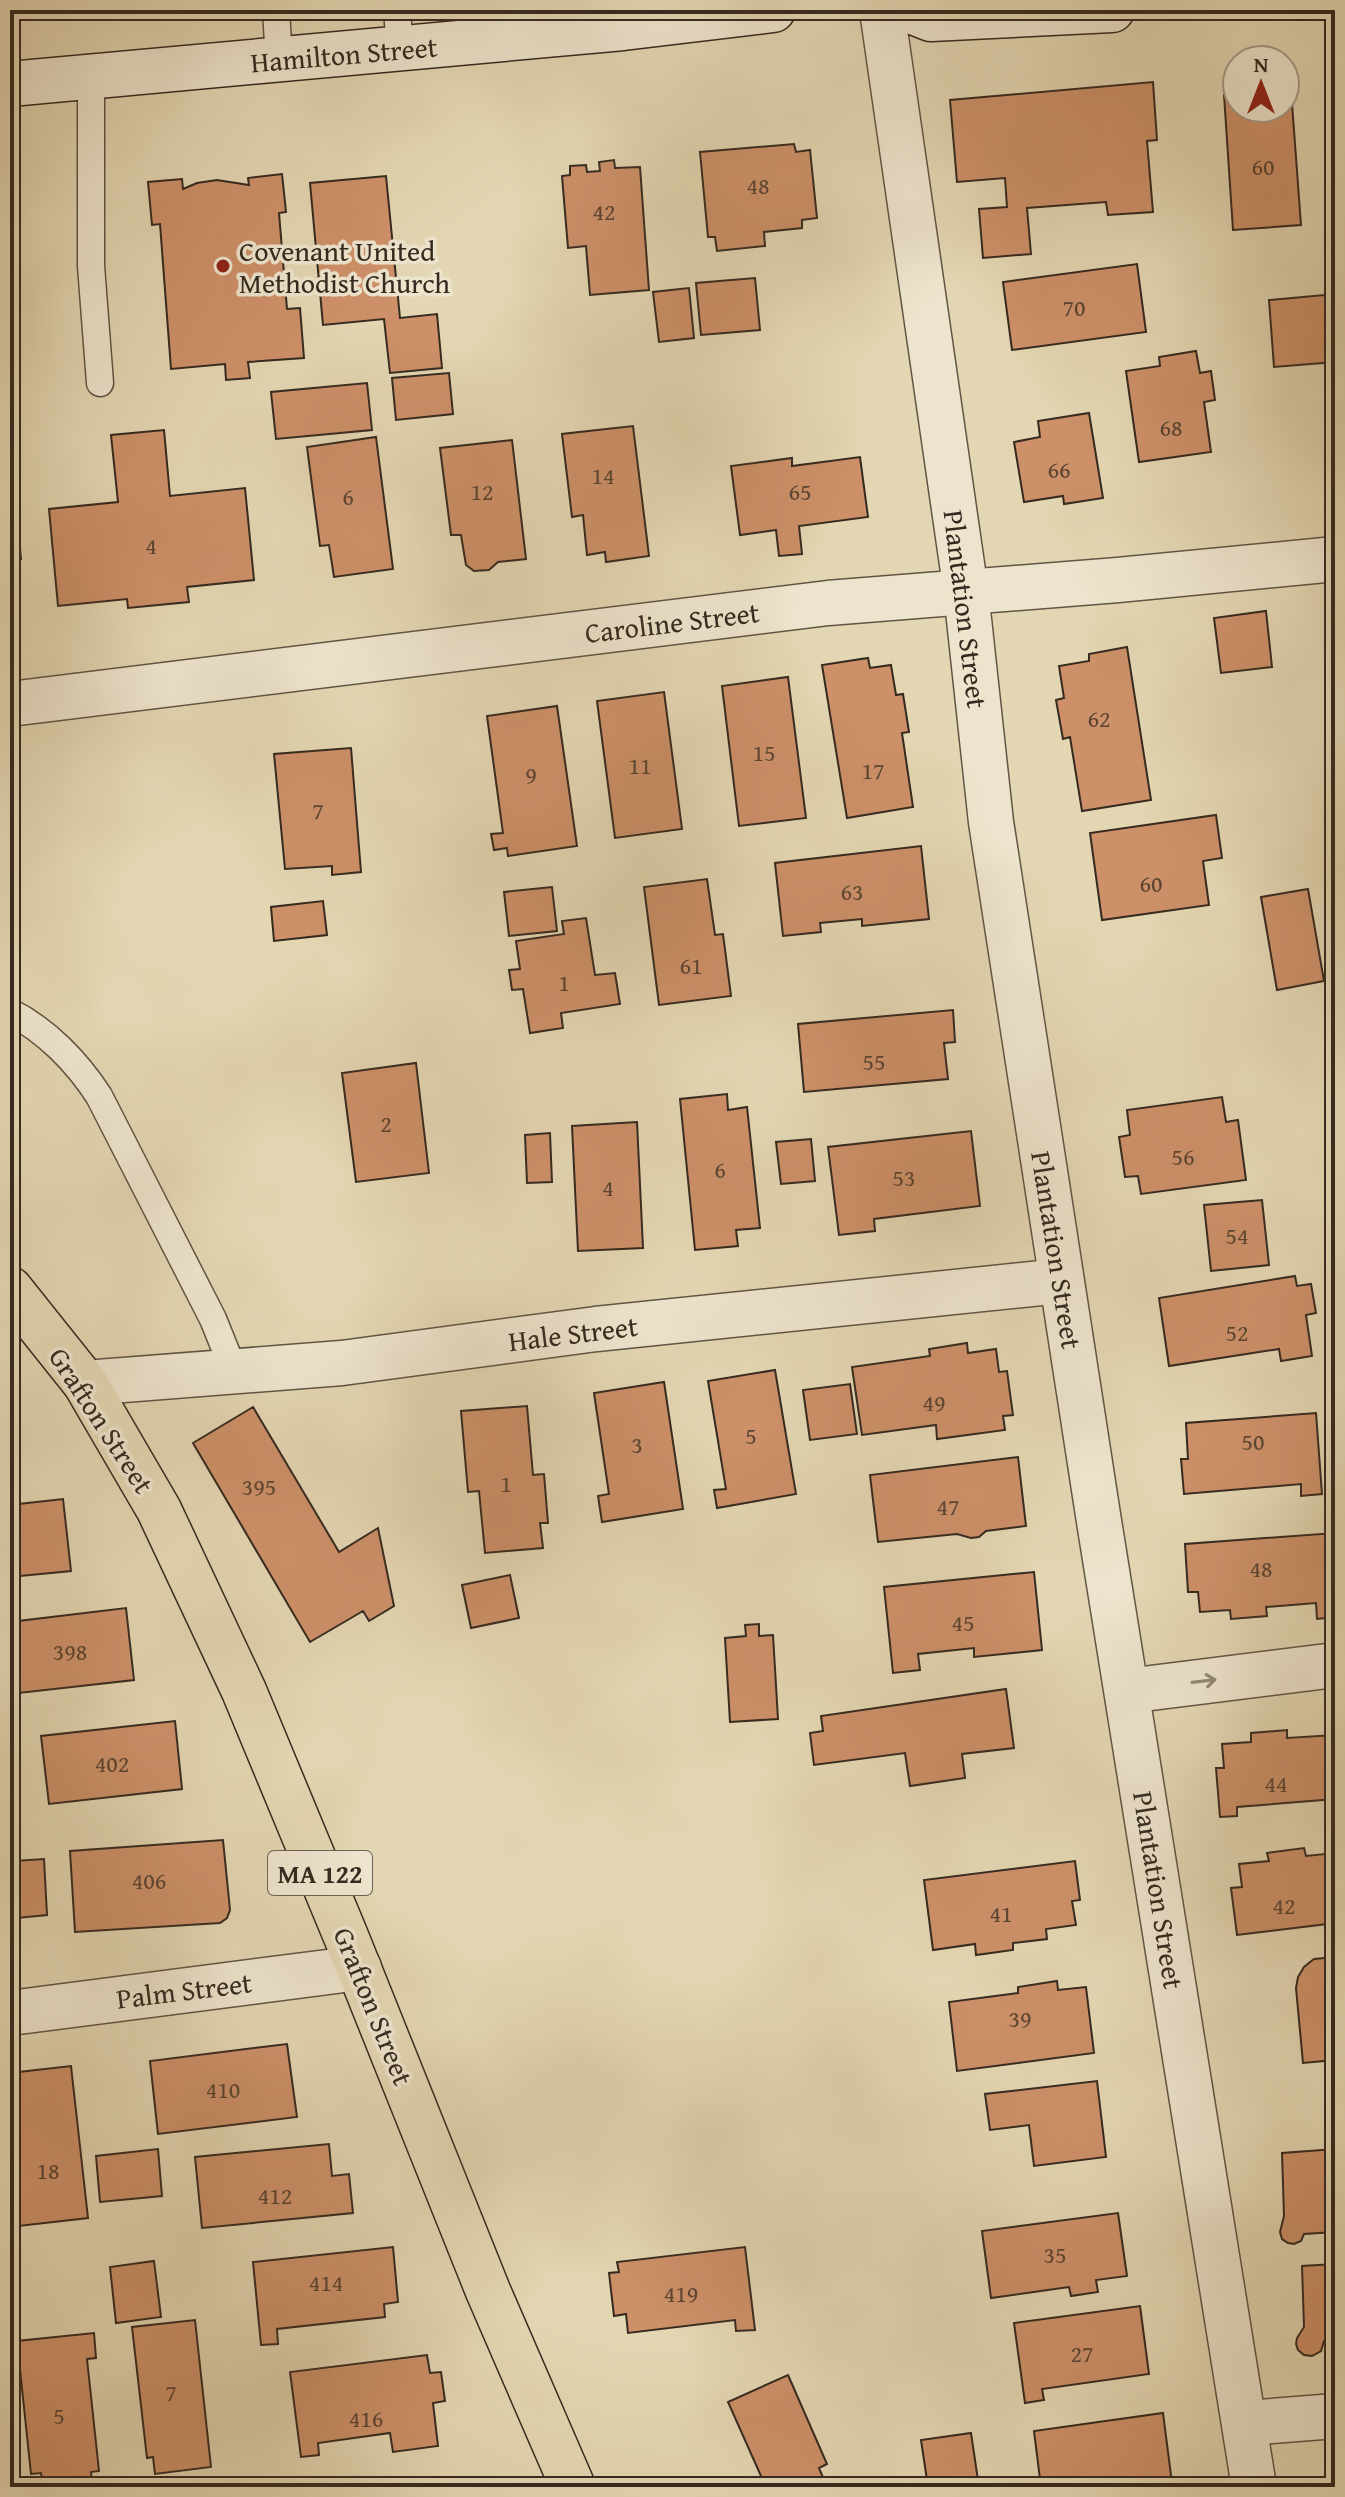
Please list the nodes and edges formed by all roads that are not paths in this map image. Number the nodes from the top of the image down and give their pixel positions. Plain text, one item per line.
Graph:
1 (276, 10) edge
2 (773, 10) edge
3 (882, 10) edge
4 (908, 10) edge
5 (1112, 10) edge
6 (398, 29) edge
7 (279, 60) junction
8 (91, 77) junction
9 (10, 84) edge
10 (100, 383) dead end
11 (1335, 559) edge
12 (966, 592) junction
13 (10, 704) edge
14 (10, 1012) edge
15 (1061, 1281) junction
16 (10, 1289) edge
17 (234, 1371) junction
18 (85, 1383) junction
19 (1335, 1665) edge
20 (1127, 1691) junction
21 (359, 1968) junction
22 (10, 2013) edge
23 (1335, 2416) edge
24 (1246, 2423) junction
25 (573, 2487) edge
26 (1254, 2487) edge

1 - 7 lane
2 - 6 street, Hamilton Street
3 - 12 street, Plantation Street
4 - 5 street
6 - 7 street, Hamilton Street
7 - 8 street, Hamilton Street
8 - 9 street, Hamilton Street
8 - 10 lane
11 - 12 street, Caroline Street
12 - 13 street, Caroline Street
12 - 15 street, Plantation Street
14 - 17 lane
15 - 17 street, Hale Street
15 - 20 street, Plantation Street
16 - 18 highway, Grafton Street / MA 122
17 - 18 street, Hale Street
18 - 21 highway, Grafton Street / MA 122
20 -> 19 street
20 - 24 street, Plantation Street
21 - 22 street, Palm Street
21 - 25 highway, Grafton Street / MA 122
23 - 24 street
24 - 26 street, Plantation Street

